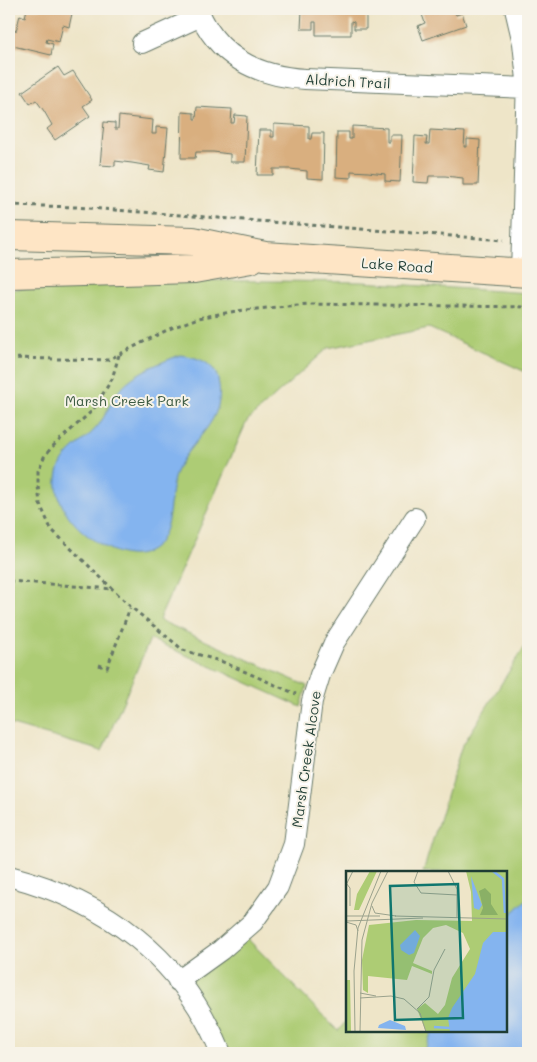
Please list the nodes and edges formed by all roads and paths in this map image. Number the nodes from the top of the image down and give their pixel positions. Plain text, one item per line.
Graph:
1 (515, 9) edge
2 (200, 12) edge
3 (142, 43) dead end
4 (527, 88) edge
5 (9, 205) edge
6 (17, 235) edge
7 (499, 239) dead end
8 (265, 256) junction
9 (524, 273) edge
10 (9, 274) edge
11 (528, 307) edge
12 (119, 355) junction
13 (9, 358) edge
14 (415, 518) dead end
15 (9, 581) edge
16 (113, 589) junction
17 (130, 607) junction
18 (99, 665) dead end
19 (312, 701) junction
20 (9, 876) edge
21 (178, 981) junction
22 (221, 1053) edge

1 - 4 street
2 - 3 street
2 - 4 street, Aldrich Trail
4 - 9 street
5 - 7 path
6 - 8 street, Lake Road
8 - 9 street, Lake Road
8 - 10 street, Lake Road
11 - 12 path
12 - 13 path
12 - 16 path
14 - 19 street, Marsh Creek Alcove
15 - 16 path
16 - 17 path
17 - 18 path
17 - 19 path
19 - 21 street, Marsh Creek Alcove
20 - 21 street
21 - 22 street

